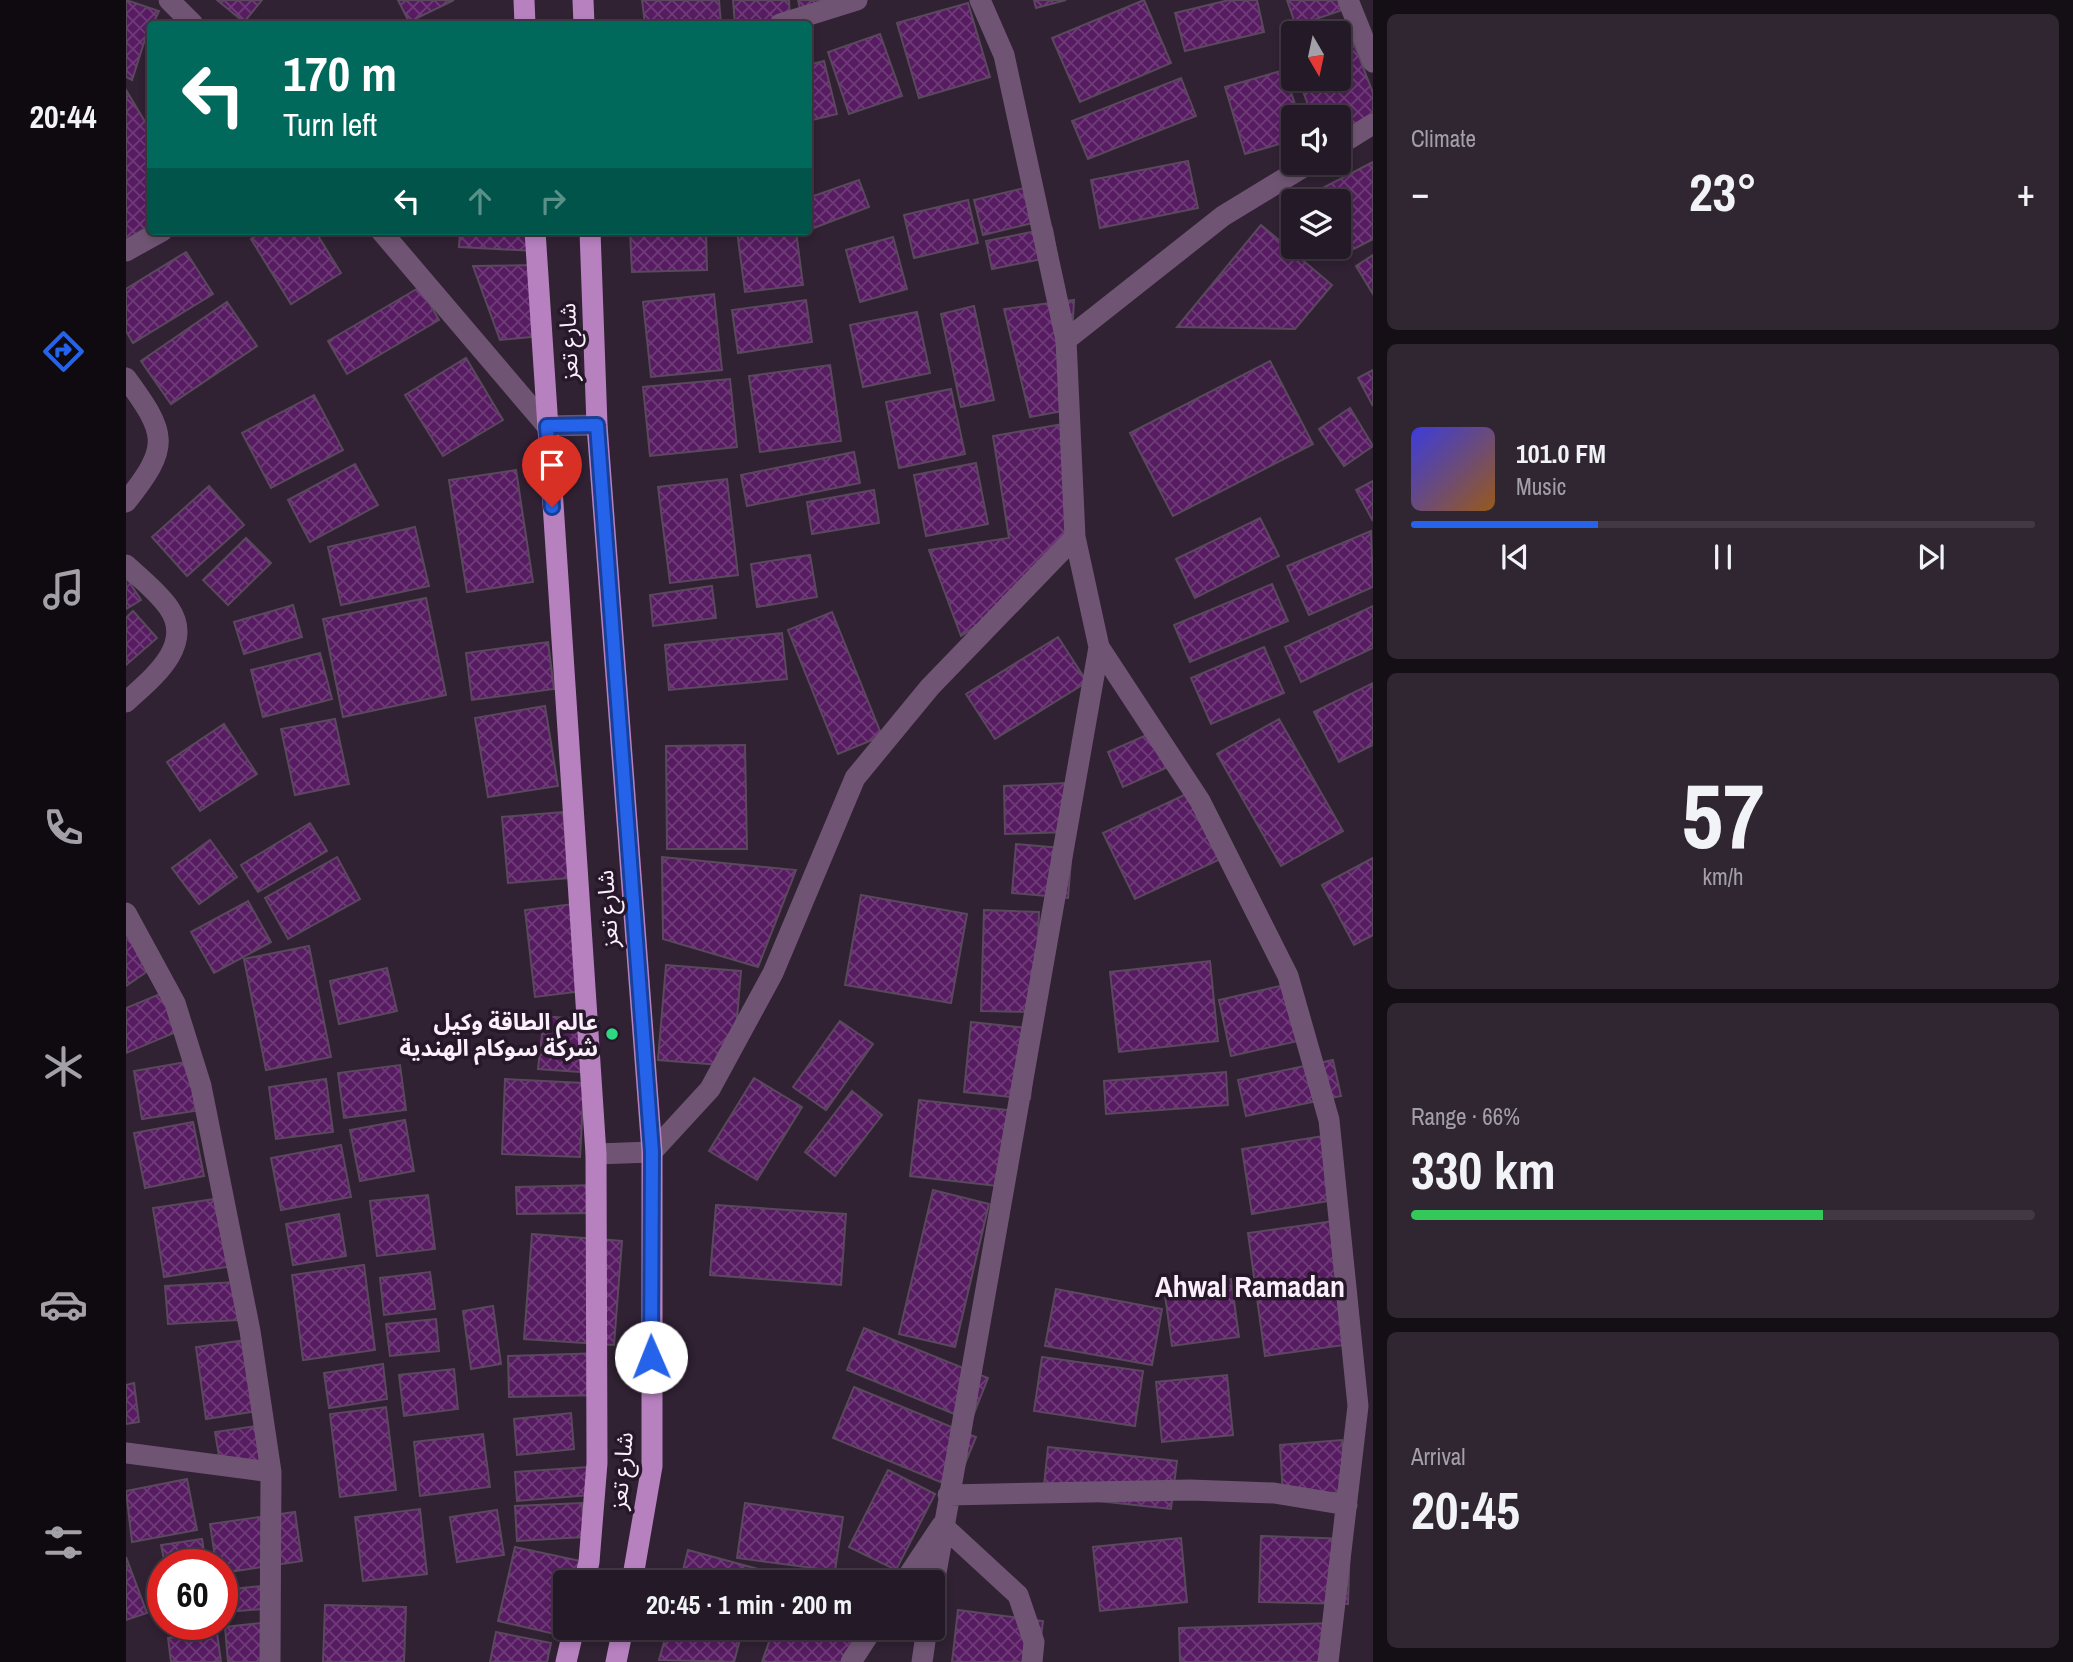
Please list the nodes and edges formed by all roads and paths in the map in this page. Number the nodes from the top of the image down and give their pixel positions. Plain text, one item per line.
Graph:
1 (169, 0) edge
2 (524, 0) edge
3 (583, 0) edge
4 (857, 0) edge
5 (980, 0) edge
6 (1348, 0) edge
7 (189, 21) edge
8 (525, 21) edge
9 (584, 21) edge
10 (790, 21) edge
11 (1373, 62) edge
12 (1373, 124) edge
13 (1351, 138) edge
14 (1290, 175) edge
15 (155, 235) edge
16 (384, 235) edge
17 (535, 235) edge
18 (590, 235) edge
19 (126, 251) edge
20 (1066, 340) junction
21 (126, 378) edge
22 (597, 425) junction
23 (547, 426) junction
24 (126, 502) edge
25 (1075, 537) junction
26 (126, 565) edge
27 (1099, 646) junction
28 (126, 702) edge
29 (126, 913) edge
30 (652, 1152) junction
31 (596, 1154) junction
32 (126, 1453) edge
33 (271, 1472) junction
34 (947, 1495) junction
35 (1347, 1505) junction
36 (942, 1525) junction
37 (587, 1570) edge
38 (634, 1570) edge
39 (912, 1570) edge
40 (936, 1570) edge
41 (571, 1640) edge
42 (621, 1640) edge
43 (865, 1640) edge
44 (925, 1640) edge
45 (270, 1662) edge
46 (566, 1662) edge
47 (616, 1662) edge
48 (851, 1662) edge
49 (922, 1662) edge
50 (1032, 1662) edge
51 (1328, 1662) edge

1 - 7 street
2 - 8 main road
3 - 9 main road
4 - 10 street
5 - 20 street
6 - 11 street
12 - 13 street
14 - 20 street
15 - 19 street
16 - 23 street
17 - 23 main road, شارع تعز
18 - 22 main road, شارع تعز
20 - 25 street
21 - 24 street
22 - 23 street
22 - 30 main road, شارع تعز
23 - 31 main road, شارع تعز
25 - 27 street
25 - 30 street
26 - 28 street
27 - 34 street
27 - 35 street
29 - 33 street
30 - 31 street
30 - 38 main road, شارع تعز
31 - 37 main road, شارع تعز
32 - 33 street
33 - 45 street
34 - 35 street
34 - 36 street
35 - 51 street
36 - 39 street
36 - 40 street
36 - 50 street
41 - 46 main road
42 - 47 main road
43 - 48 street
44 - 49 street

